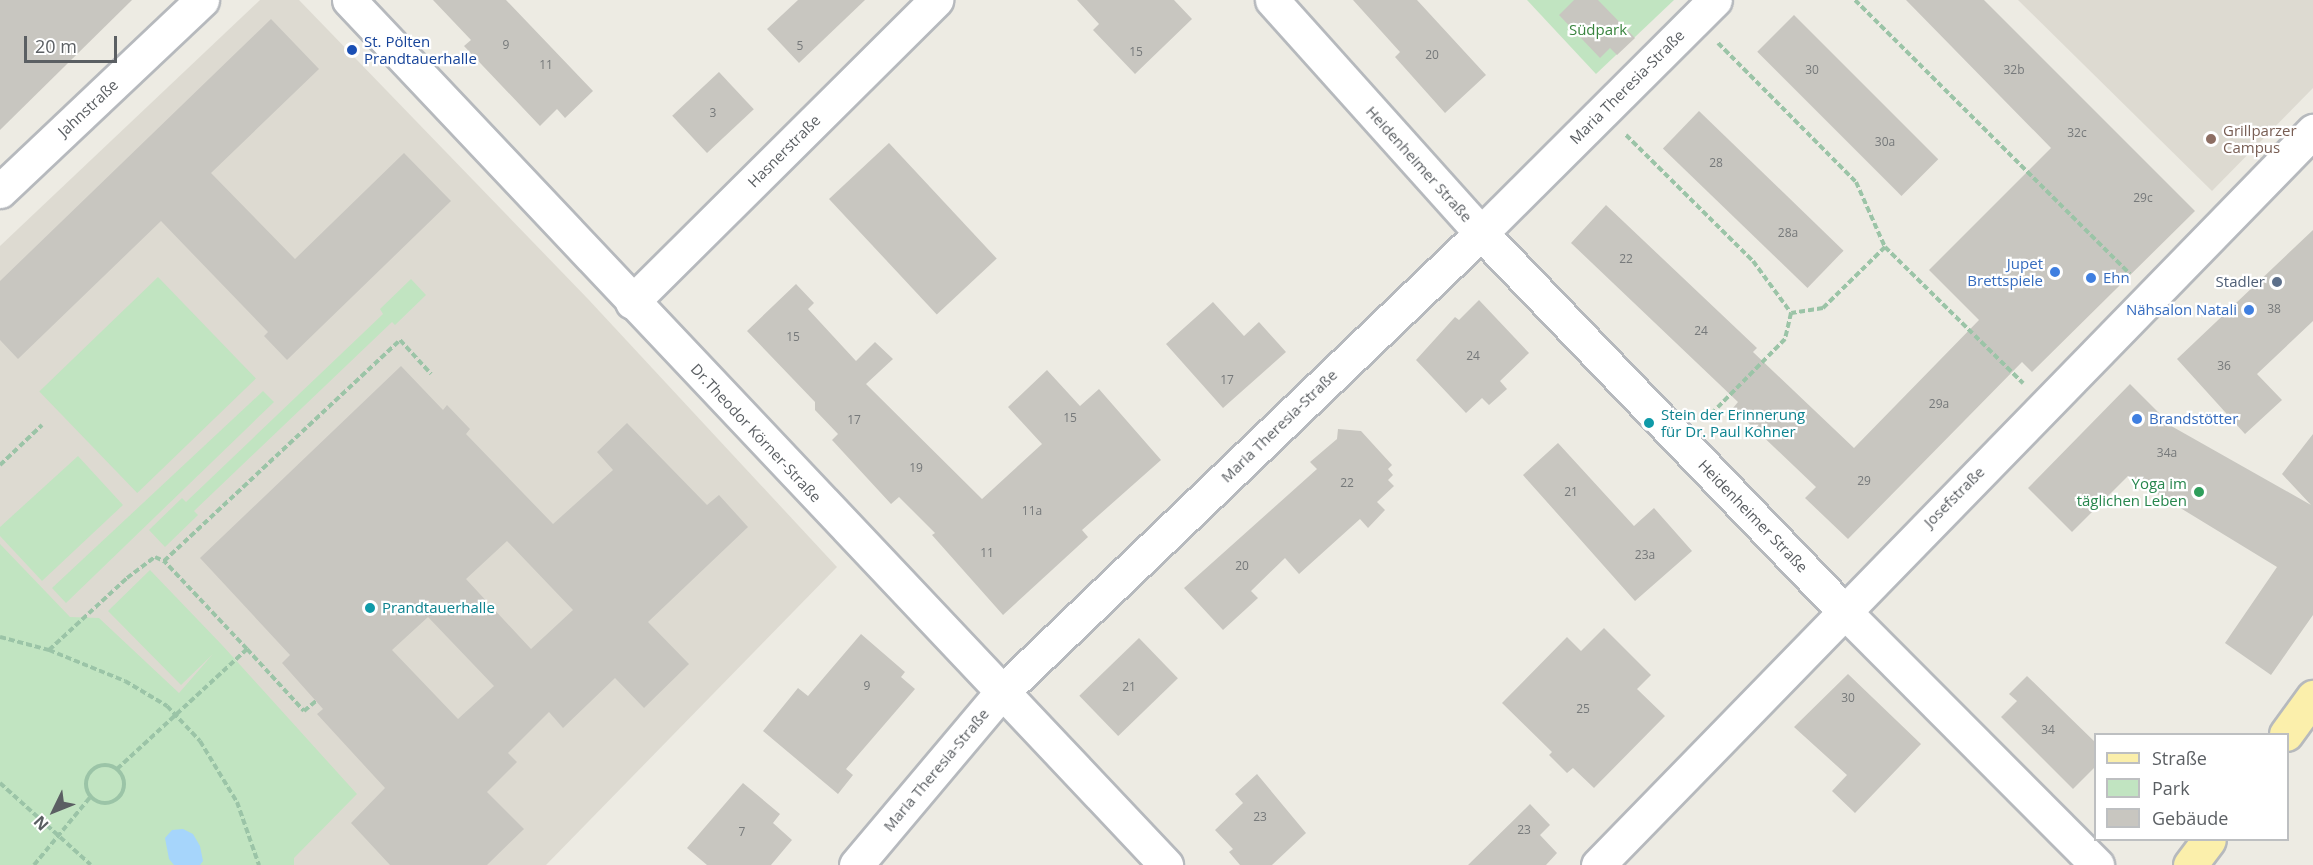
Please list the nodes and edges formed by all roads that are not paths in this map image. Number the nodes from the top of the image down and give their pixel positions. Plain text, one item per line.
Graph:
1 (202, 0) edge
2 (349, 0) edge
3 (936, 0) edge
4 (1272, 0) edge
5 (1705, 10) edge
6 (2313, 131) edge
7 (0, 191) edge
8 (1481, 233) junction
9 (632, 302) junction
10 (1843, 610) junction
11 (1001, 693) junction
12 (2313, 697) edge
13 (2287, 733) edge
14 (2208, 841) edge
15 (856, 865) edge
16 (1166, 865) edge
17 (1598, 865) edge
18 (2097, 865) edge
19 (2190, 865) edge

1 - 7 street, Jahnstraße
2 - 9 street, Dr.Theodor Körner-Straße
3 - 9 street, Hasnerstraße
4 - 8 street, Heidenheimer Straße
5 - 8 street, Maria Theresia-Straße
6 - 10 street, Josefstraße
8 - 10 street, Heidenheimer Straße
8 - 11 street, Maria Theresia-Straße
9 - 11 street, Dr.Theodor Körner-Straße
10 - 17 street, Josefstraße
10 - 18 street, Heidenheimer Straße
11 - 15 street, Maria Theresia-Straße
11 - 16 street, Dr.Theodor Körner-Straße
12 - 13 main road
14 - 19 main road

